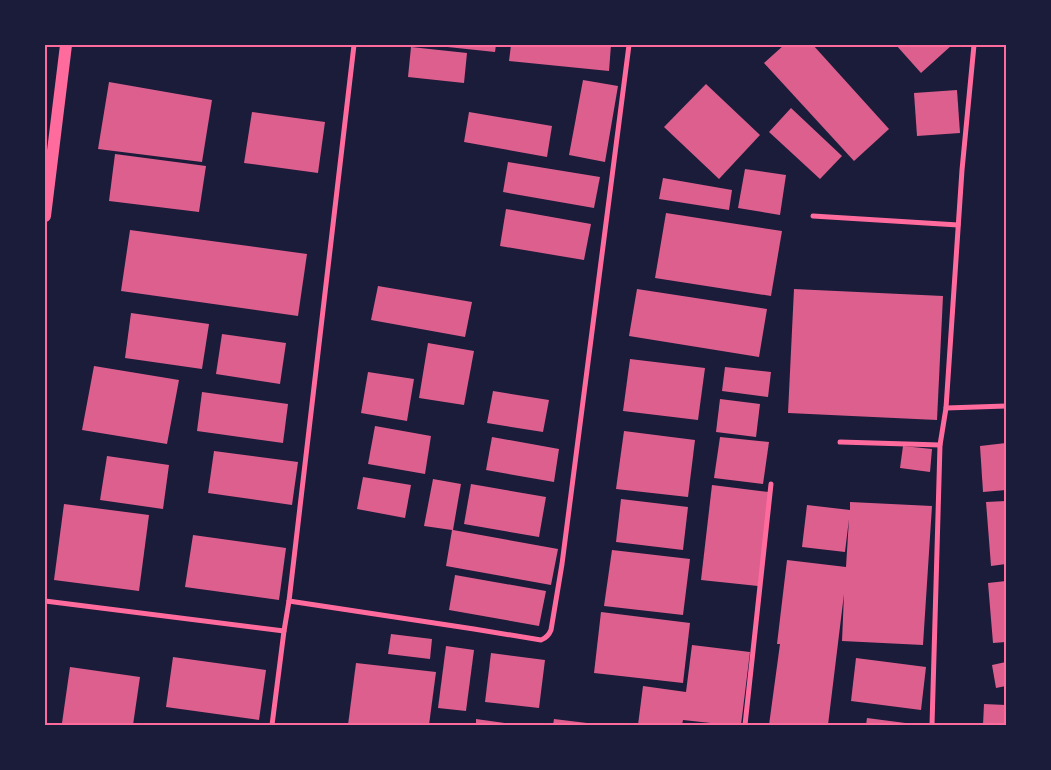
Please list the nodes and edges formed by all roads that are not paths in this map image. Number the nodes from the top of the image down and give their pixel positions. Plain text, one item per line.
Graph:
1 (66, 45) edge
2 (354, 45) edge
3 (630, 45) edge
4 (974, 45) edge
5 (45, 216) edge
6 (813, 216) dead end
7 (958, 225) junction
8 (1006, 406) edge
9 (946, 408) junction
10 (840, 442) dead end
11 (940, 445) junction
12 (771, 484) dead end
13 (45, 601) edge
14 (289, 601) junction
15 (284, 631) junction
16 (272, 725) edge
17 (745, 725) edge
18 (932, 725) edge

1 - 5 main road
2 - 14 street
3 - 14 street
4 - 7 street
6 - 7 street
7 - 9 street
8 - 9 street
9 - 11 street
10 - 11 street
11 - 18 street
12 - 17 street
13 - 15 street
14 - 15 street
15 - 16 street

